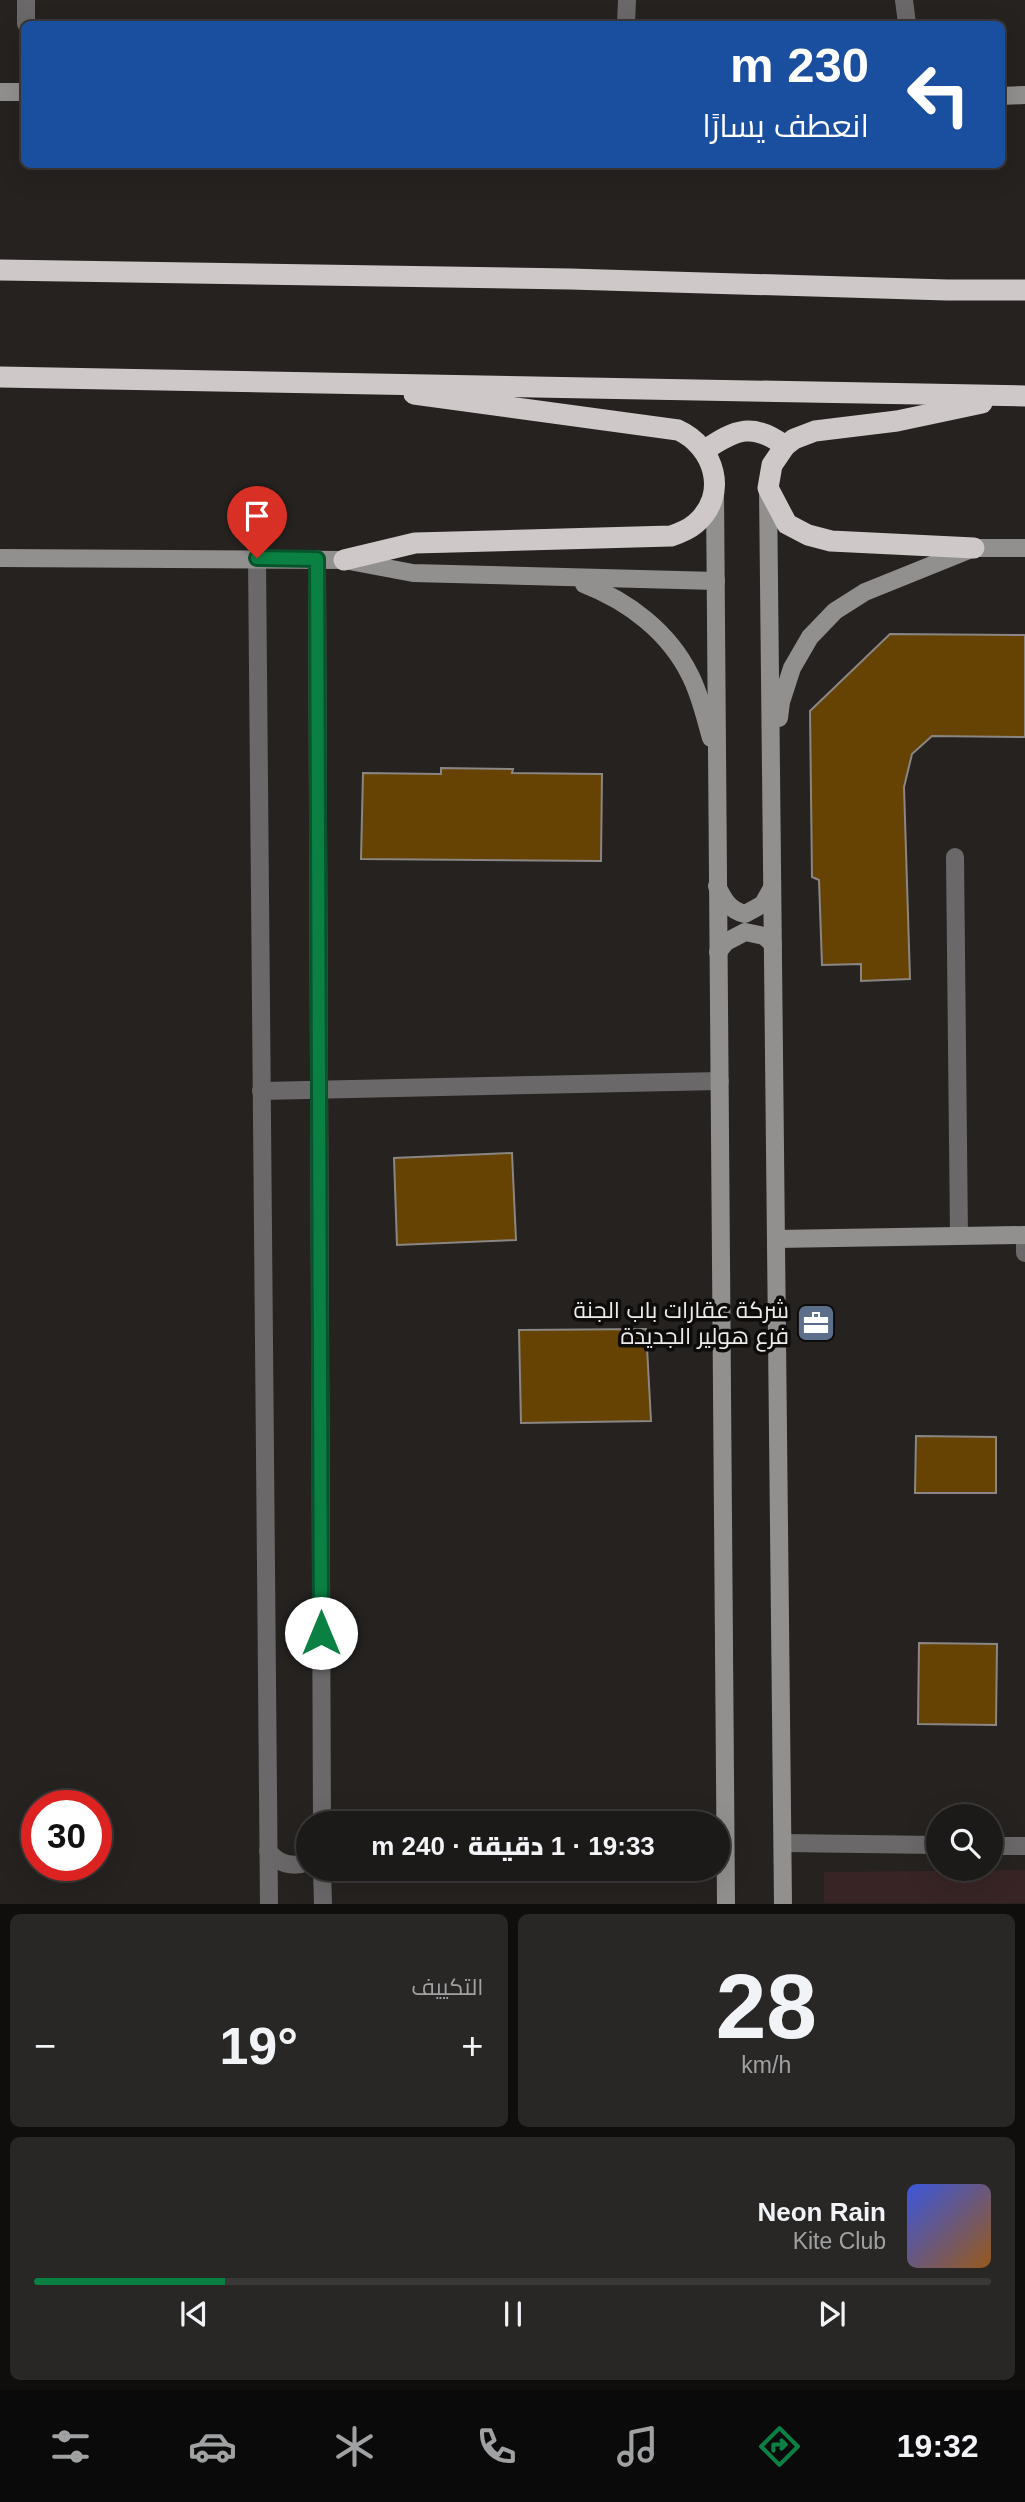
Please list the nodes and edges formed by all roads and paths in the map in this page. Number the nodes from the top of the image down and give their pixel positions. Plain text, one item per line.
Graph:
1 (26, 0) edge
2 (627, 0) edge
3 (904, 0) edge
4 (26, 21) edge
5 (626, 21) edge
6 (907, 21) edge
7 (0, 92) edge
8 (21, 92) edge
9 (1025, 95) edge
10 (1005, 96) edge
11 (0, 270) edge
12 (1025, 290) edge
13 (0, 377) edge
14 (329, 381) junction
15 (1021, 396) edge
16 (785, 446) junction
17 (705, 450) junction
18 (715, 482) junction
19 (768, 488) junction
20 (974, 548) junction
21 (1025, 548) edge
22 (0, 558) edge
23 (257, 558) junction
24 (317, 559) junction
25 (344, 559) junction
26 (571, 579) junction
27 (716, 582) junction
28 (717, 756) junction
29 (771, 774) junction
30 (955, 857) dead end
31 (717, 886) junction
32 (772, 888) junction
33 (773, 944) junction
34 (718, 952) junction
35 (720, 1081) junction
36 (319, 1090) junction
37 (261, 1091) junction
38 (1025, 1235) edge
39 (959, 1236) junction
40 (776, 1239) junction
41 (1025, 1253) edge
42 (322, 1811) edge
43 (783, 1843) junction
44 (926, 1845) edge
45 (1003, 1846) edge
46 (1025, 1846) edge
47 (268, 1851) junction
48 (296, 1864) edge
49 (322, 1881) edge
50 (269, 1903) edge
51 (323, 1903) edge
52 (726, 1903) edge
53 (783, 1903) edge

1 - 4 street
2 - 5 street
3 - 6 street
7 - 8 street
9 - 10 street
11 - 12 highway
13 - 14 highway
14 - 15 highway
14 - 17 highway
15 - 16 highway
16 - 17 highway
16 - 19 highway
17 - 18 highway
18 - 25 highway
18 - 27 street
19 - 20 highway
19 - 29 street
20 - 21 street
20 - 29 street
22 - 23 street
23 - 24 street
23 - 37 street
24 - 25 street
24 - 36 street
25 - 26 street
26 - 27 street
26 - 28 street
27 - 28 street
28 - 31 street
29 - 32 street
30 - 39 street
31 - 32 street
31 - 34 street
32 - 33 street
33 - 34 street
33 - 40 street
34 - 35 street
35 - 36 street
35 - 52 street
36 - 37 street
36 - 42 street
37 - 47 street
38 - 39 street
38 - 41 street
39 - 40 street
40 - 43 street
43 - 44 street
43 - 53 street
45 - 46 street
47 - 48 street
47 - 50 street
49 - 51 street

